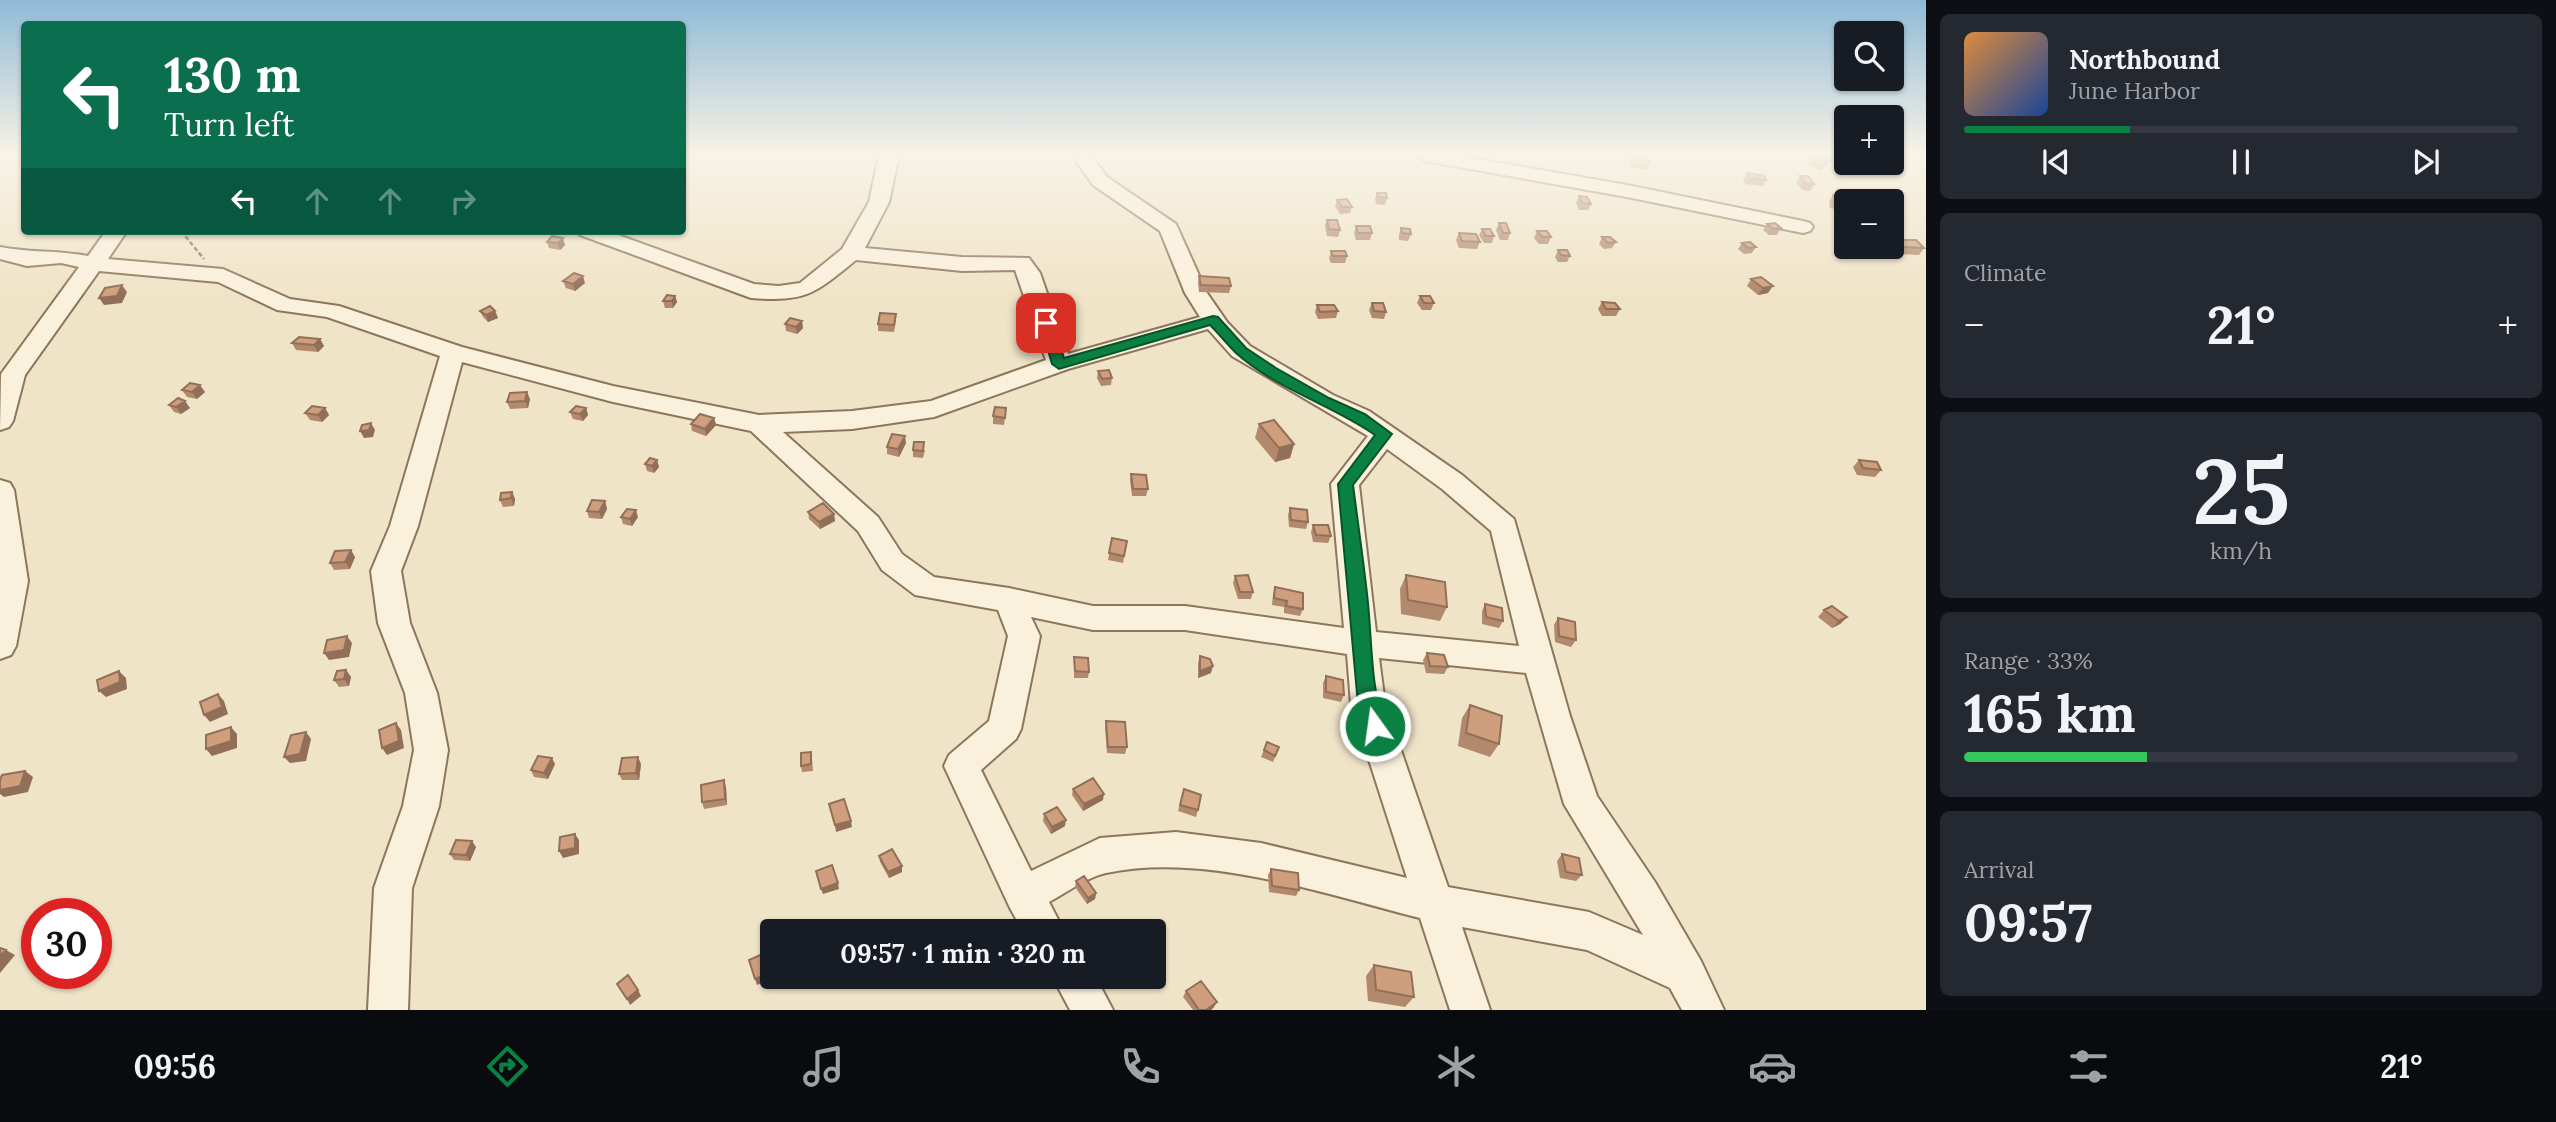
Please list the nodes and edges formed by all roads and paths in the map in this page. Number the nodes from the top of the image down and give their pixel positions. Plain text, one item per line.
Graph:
1 (879, 202) edge
2 (1131, 202) edge
3 (1680, 202) edge
4 (1803, 227) dead end
5 (114, 235) edge
6 (184, 235) edge
7 (598, 235) edge
8 (0, 253) edge
9 (851, 253) junction
10 (94, 264) junction
11 (220, 276) junction
12 (1213, 320) junction
13 (453, 352) junction
14 (1059, 364) junction
15 (0, 421) edge
16 (760, 424) junction
17 (1384, 434) junction
18 (0, 490) edge
19 (1009, 600) junction
20 (1360, 643) junction
21 (0, 646) edge
22 (1539, 662) junction
23 (1023, 895) junction
24 (1435, 903) junction
25 (1038, 919) edge
26 (1687, 975) junction
27 (1080, 989) edge
28 (388, 1010) edge
29 (1093, 1010) edge
30 (1470, 1010) edge
31 (1704, 1010) edge

1 - 9 street
2 - 12 street
3 - 4 street
5 - 10 street
6 - 11 path
7 - 9 street
8 - 10 street
9 - 14 street
10 - 11 street
10 - 15 street
11 - 13 street
12 - 14 street
12 - 17 street
13 - 16 street
13 - 28 street
14 - 16 street
16 - 19 street
17 - 20 street
17 - 22 street
18 - 21 street
19 - 20 street
19 - 23 street
20 - 22 street
20 - 24 street
22 - 26 street
23 - 24 street
23 - 25 street
24 - 26 street
24 - 30 street
26 - 31 street
27 - 29 street

